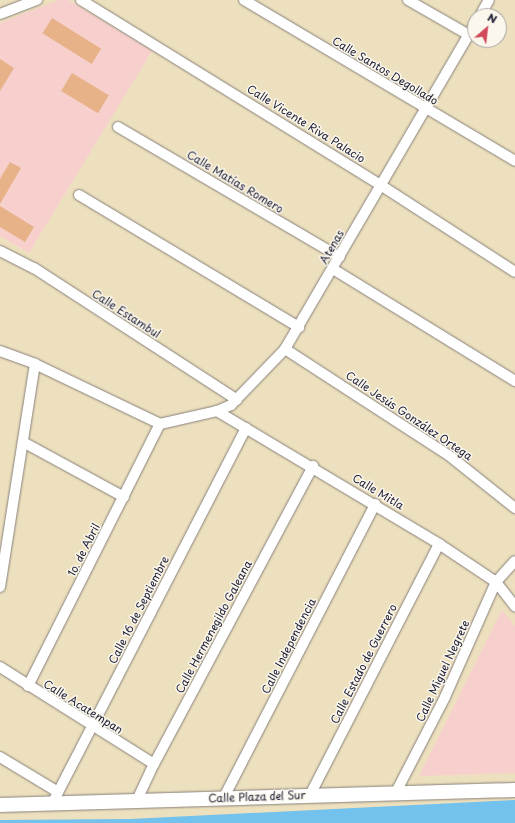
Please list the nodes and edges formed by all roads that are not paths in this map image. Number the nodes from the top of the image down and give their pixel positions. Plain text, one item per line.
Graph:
1 (38, 0) edge
2 (81, 0) edge
3 (244, 0) edge
4 (408, 0) edge
5 (0, 14) edge
6 (467, 34) edge
7 (467, 38) edge
8 (426, 110) junction
9 (118, 127) dead end
10 (513, 155) edge
11 (382, 186) junction
12 (79, 195) dead end
13 (2, 253) edge
14 (340, 258) junction
15 (334, 269) junction
16 (515, 272) edge
17 (299, 327) junction
18 (285, 349) junction
19 (0, 351) edge
20 (35, 364) junction
21 (515, 381) edge
22 (237, 400) junction
23 (217, 411) junction
24 (160, 424) junction
25 (246, 428) junction
26 (23, 442) junction
27 (313, 466) junction
28 (124, 497) junction
29 (375, 504) junction
30 (515, 508) edge
31 (439, 544) junction
32 (515, 560) edge
33 (496, 582) junction
34 (0, 587) edge
35 (515, 606) edge
36 (0, 667) edge
37 (28, 686) junction
38 (91, 727) junction
39 (0, 757) edge
40 (154, 764) junction
41 (515, 790) edge
42 (395, 794) junction
43 (310, 795) junction
44 (56, 797) junction
45 (223, 799) junction
46 (137, 800) junction
47 (0, 805) edge

1 - 5 street
2 - 11 street, Calle Vicente Riva Palacio
3 - 8 street, Calle Santos Degollado
4 - 6 street
7 - 8 street, Atenas
8 - 10 street, Calle Santos Degollado
8 - 11 street, Atenas
9 - 14 street, Calle Matías Romero
11 - 14 street, Atenas
11 - 16 street, Calle Vicente Riva Palacio
12 - 17 street
13 - 22 street, Calle Estambul
14 - 15 street, Atenas
15 - 17 street, Atenas
15 - 21 street
17 - 18 street, Atenas
18 - 22 street, Atenas
18 - 30 street, Calle Jesús González Ortega
19 - 20 street
20 - 24 street
20 - 26 street
22 - 23 street, Atenas
23 - 24 street, Atenas
23 - 25 street, Calle Mitla
24 - 28 street, 1o. de Abril
25 - 27 street, Calle Mitla
25 - 38 street, Calle 16 de Septiembre
26 - 28 street
26 - 34 street
27 - 29 street, Calle Mitla
27 - 40 street, Calle Hermenegildo Galeana
28 - 37 street, 1o. de Abril
29 - 31 street, Calle Mitla
29 - 45 street, Calle Independencia
31 - 33 street, Calle Mitla
31 - 43 street, Calle Estado de Guerrero
32 - 33 street, Calle Miguel Negrete
33 - 35 street, Calle Mitla
33 - 42 street, Calle Miguel Negrete
36 - 37 street, Calle Acatempan
37 - 38 street, Calle Acatempan
38 - 40 street, Calle Acatempan
38 - 44 street, Calle 16 de Septiembre
39 - 44 street
40 - 46 street, Calle Hermenegildo Galeana
41 - 42 street, Calle Plaza del Sur
42 - 43 street, Calle Plaza del Sur
43 - 45 street, Calle Plaza del Sur
44 - 46 street, Calle Plaza del Sur
44 - 47 street, Calle Plaza del Sur
45 - 46 street, Calle Plaza del Sur

